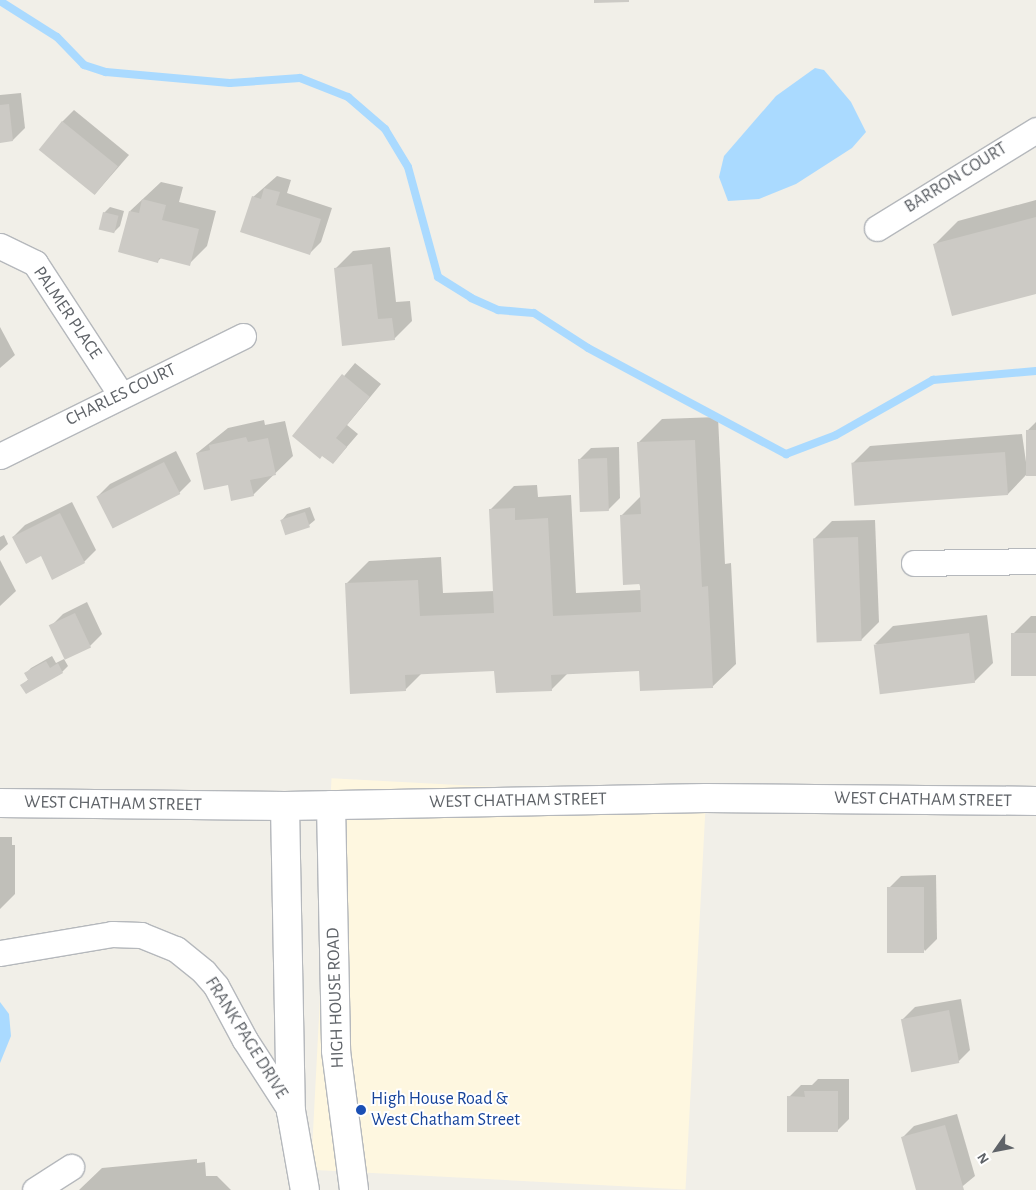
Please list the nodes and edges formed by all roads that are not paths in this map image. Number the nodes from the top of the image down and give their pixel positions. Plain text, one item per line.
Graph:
1 (1036, 130) edge
2 (877, 228) dead end
3 (0, 246) edge
4 (243, 336) dead end
5 (121, 395) junction
6 (0, 456) edge
7 (1036, 561) edge
8 (914, 563) dead end
9 (1036, 801) edge
10 (0, 803) edge
11 (332, 805) junction
12 (285, 806) junction
13 (0, 953) edge
14 (290, 1111) junction
15 (71, 1167) dead end
16 (35, 1190) edge
17 (305, 1190) edge
18 (354, 1190) edge

1 - 2 street, BARRON COURT
3 - 5 street, PALMER PLACE
4 - 5 street, CHARLES COURT
5 - 6 street, CHARLES COURT
7 - 8 street
9 - 11 main road, WEST CHATHAM STREET
10 - 12 main road, WEST CHATHAM STREET
11 - 12 main road, WEST CHATHAM STREET
11 - 18 main road, HIGH HOUSE ROAD
12 - 14 main road
13 - 14 street, FRANK PAGE DRIVE
14 - 17 main road
15 - 16 street

